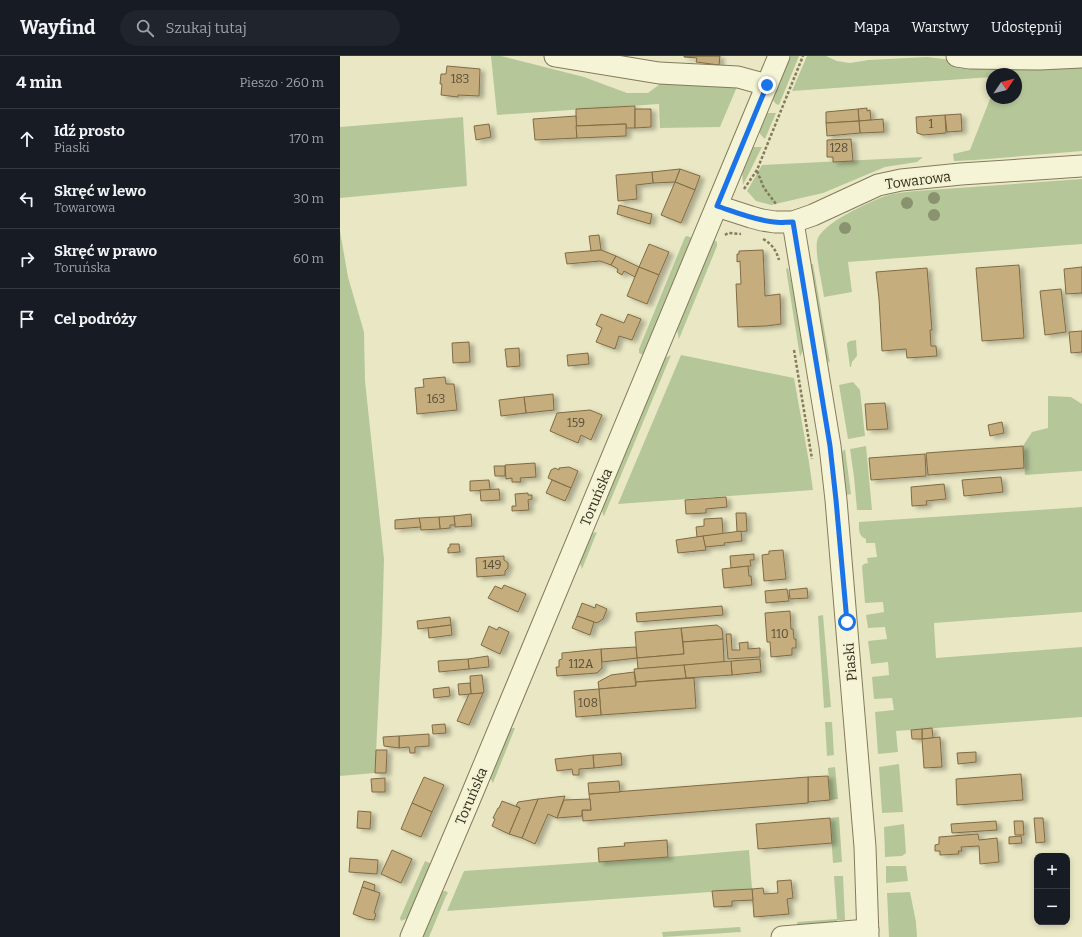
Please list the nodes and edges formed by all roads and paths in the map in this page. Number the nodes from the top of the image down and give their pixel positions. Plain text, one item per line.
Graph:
1 (555, 56) edge
2 (779, 56) edge
3 (803, 56) edge
4 (956, 56) edge
5 (1082, 57) edge
6 (767, 85) junction
7 (1082, 166) edge
8 (757, 170) junction
9 (744, 190) dead end
10 (717, 206) junction
11 (778, 207) dead end
12 (793, 222) junction
13 (743, 234) dead end
14 (760, 237) dead end
15 (723, 239) dead end
16 (781, 266) dead end
17 (796, 360) dead end
18 (799, 378) dead end
19 (868, 933) edge
20 (411, 937) edge
21 (782, 937) edge

1 - 6 street
2 - 6 street, Toruńska
3 - 8 path
4 - 5 street
6 - 10 street, Toruńska
7 - 12 street, Towarowa
8 - 9 path
8 - 11 path
10 - 12 street, Towarowa
10 - 20 street, Toruńska
12 - 19 street, Piaski
13 - 15 path
14 - 16 path
17 - 18 path
19 - 21 street

